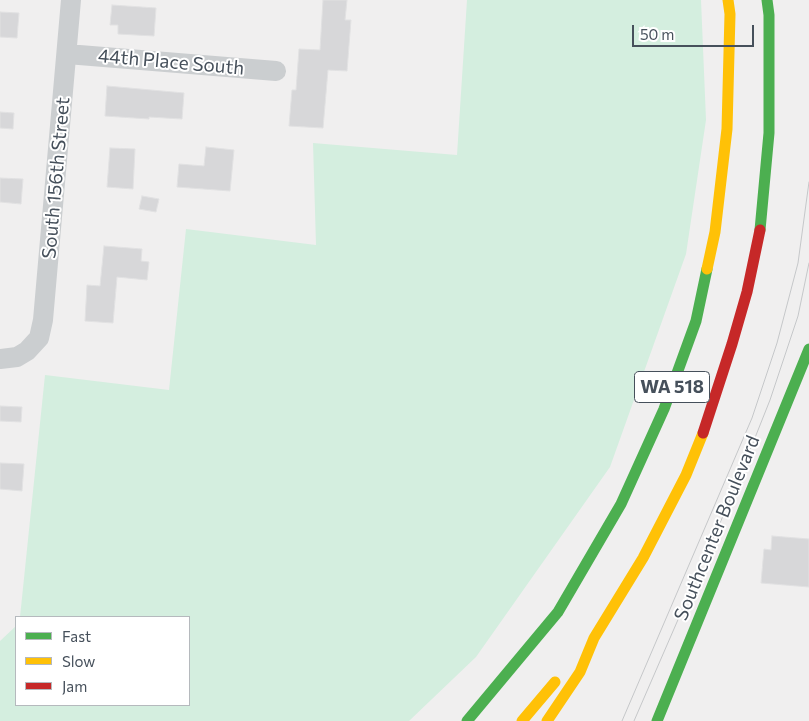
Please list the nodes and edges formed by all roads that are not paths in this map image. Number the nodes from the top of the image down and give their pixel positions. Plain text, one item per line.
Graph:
1 (71, 0) edge
2 (728, 0) edge
3 (767, 0) edge
4 (67, 54) junction
5 (276, 71) dead end
6 (809, 349) edge
7 (0, 359) edge
8 (594, 638) junction
9 (467, 721) edge
10 (522, 721) edge
11 (547, 721) edge
12 (657, 721) edge

1 - 4 street, South 156th Street
2 - 9 main road, WA 518
3 - 8 main road, WA 518
4 - 5 street, 44th Place South
4 - 7 street, South 156th Street
6 - 12 main road, Southcenter Boulevard
8 - 10 main road, WA 518
8 - 11 main road

